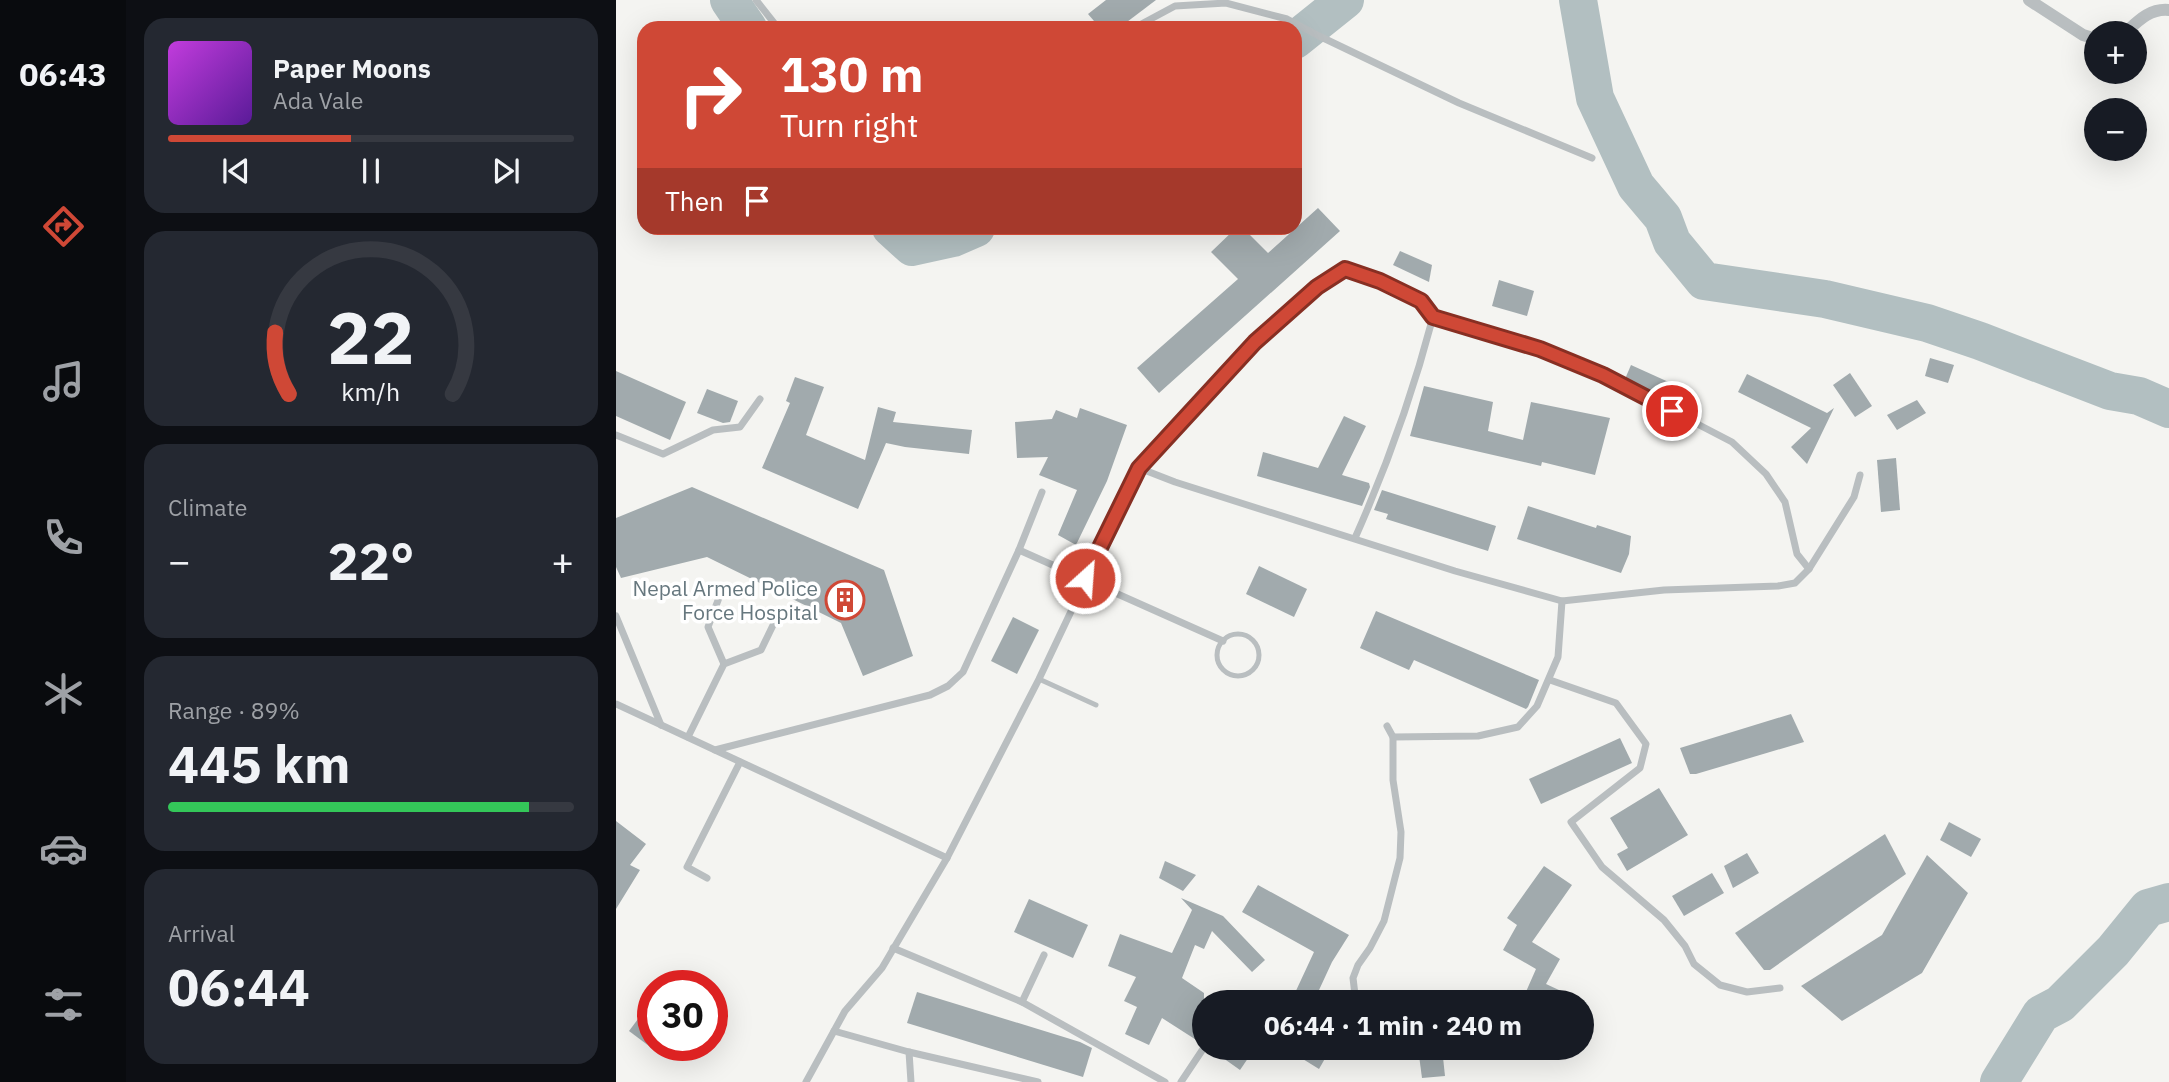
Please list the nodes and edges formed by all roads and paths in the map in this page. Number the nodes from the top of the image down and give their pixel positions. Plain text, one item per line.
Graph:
1 (756, 0) edge
2 (2029, 0) edge
3 (2169, 10) edge
4 (772, 21) edge
5 (1147, 21) edge
6 (1291, 21) edge
7 (2138, 21) edge
8 (1302, 27) edge
9 (2084, 35) edge
10 (1592, 158) dead end
11 (1433, 317) junction
12 (760, 399) dead end
13 (616, 435) edge
14 (1139, 468) junction
15 (1860, 475) dead end
16 (1042, 492) dead end
17 (1355, 538) junction
18 (1019, 550) junction
19 (1809, 569) junction
20 (1085, 578) junction
21 (720, 595) dead end
22 (1562, 601) junction
23 (616, 616) edge
24 (776, 619) dead end
25 (1223, 640) junction
26 (724, 664) junction
27 (1038, 679) junction
28 (1550, 680) junction
29 (616, 704) edge
30 (1096, 705) dead end
31 (661, 725) junction
32 (1387, 726) dead end
33 (688, 737) junction
34 (1393, 737) junction
35 (715, 750) junction
36 (740, 762) junction
37 (947, 858) junction
38 (707, 878) dead end
39 (893, 948) junction
40 (1044, 955) dead end
41 (1780, 988) dead end
42 (1354, 990) edge
43 (1021, 1002) junction
44 (834, 1031) junction
45 (909, 1052) junction
46 (1196, 1060) edge
47 (806, 1082) edge
48 (911, 1082) edge
49 (1038, 1082) edge
50 (1165, 1082) edge
51 (1181, 1082) edge

1 - 4 street
2 - 9 street
3 - 7 street
5 - 6 street
8 - 10 street
11 - 14 street
11 - 17 street
11 - 19 street
12 - 13 street
14 - 17 street
14 - 20 street
15 - 19 street
16 - 18 street
17 - 22 street
18 - 20 street
18 - 35 street
19 - 22 street
20 - 25 street
20 - 27 street
21 - 26 street
22 - 28 street
23 - 31 street
24 - 26 street
25 - 25 lane
26 - 33 street
27 - 30 lane
27 - 37 street
28 - 34 street
28 - 41 street
29 - 31 street
31 - 33 street
32 - 34 street
33 - 35 street
34 - 42 street
35 - 36 street
36 - 37 street
36 - 38 street
37 - 39 street
39 - 43 street
39 - 44 street
40 - 43 street
43 - 50 street
44 - 45 street
44 - 47 street
45 - 48 street
45 - 49 street
46 - 51 street

